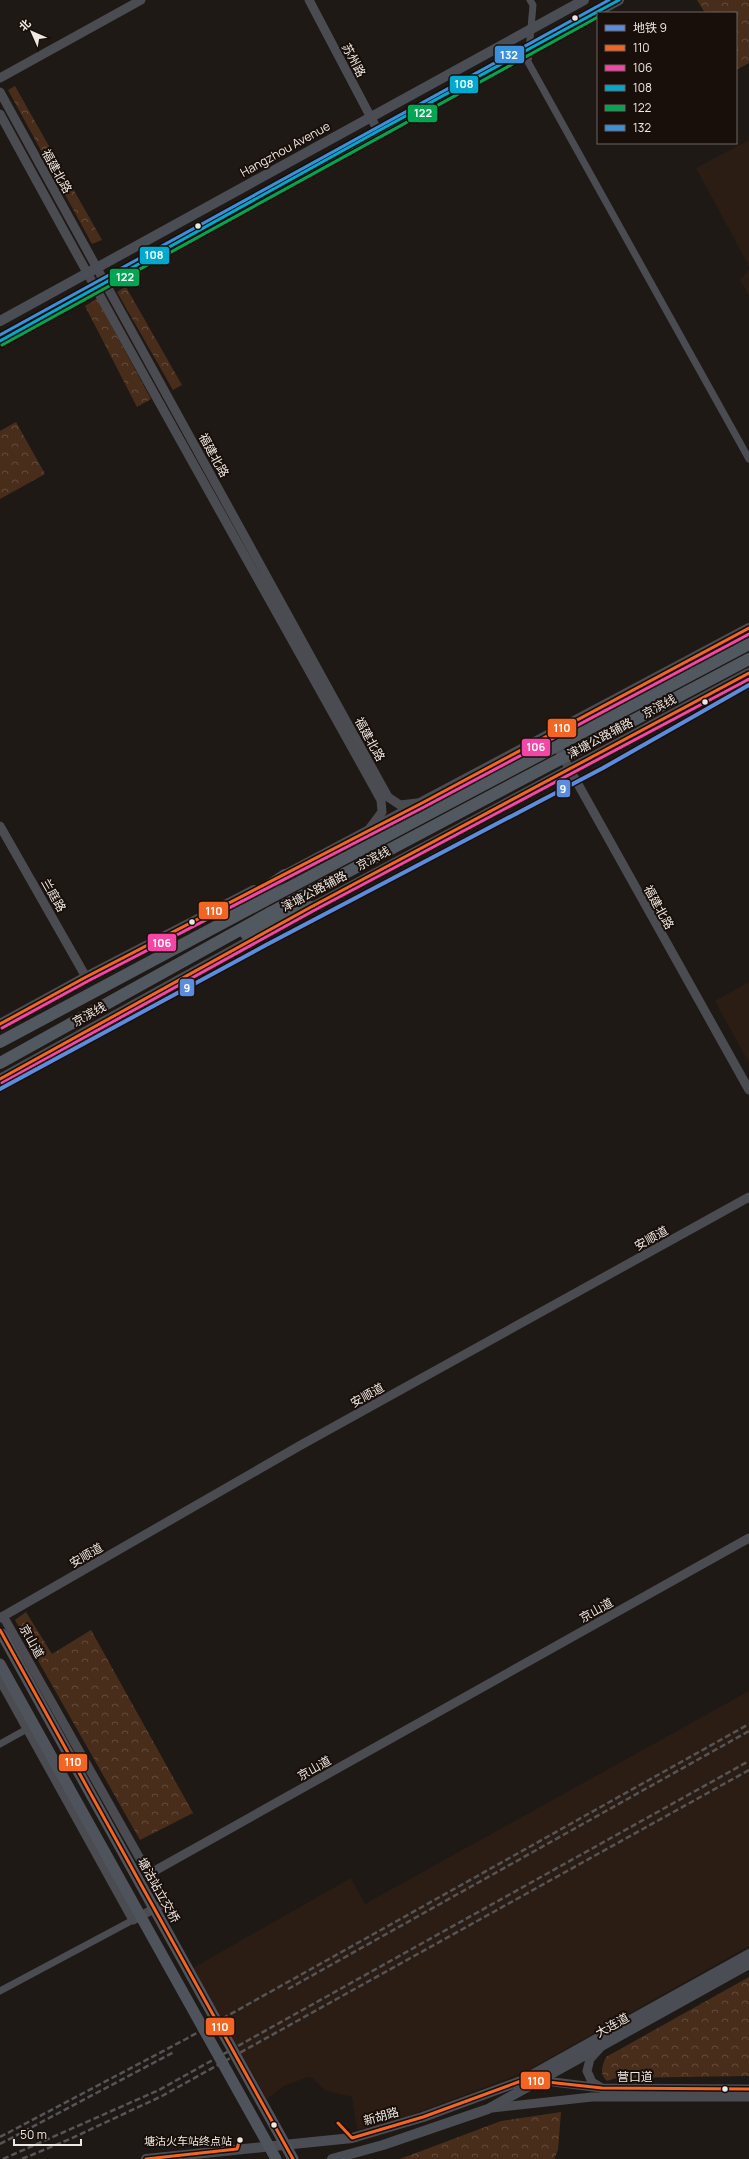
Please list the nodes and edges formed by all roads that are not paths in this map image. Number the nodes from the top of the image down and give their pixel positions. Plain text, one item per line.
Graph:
1 (141, 0) edge
2 (309, 0) edge
3 (530, 0) edge
4 (584, 0) edge
5 (619, 0) edge
6 (597, 12) edge
7 (597, 12) edge
8 (531, 29) junction
9 (529, 50) junction
10 (0, 78) edge
11 (0, 92) edge
12 (0, 114) edge
13 (370, 117) junction
14 (378, 131) junction
15 (96, 267) junction
16 (86, 273) junction
17 (105, 283) junction
18 (95, 288) junction
19 (0, 321) edge
20 (0, 341) edge
21 (749, 459) edge
22 (749, 628) edge
23 (749, 644) edge
24 (749, 659) edge
25 (749, 673) edge
26 (550, 734) junction
27 (569, 769) junction
28 (422, 803) junction
29 (0, 826) edge
30 (366, 832) junction
31 (285, 875) junction
32 (311, 908) junction
33 (193, 938) junction
34 (201, 953) junction
35 (86, 977) junction
36 (0, 1024) edge
37 (0, 1042) edge
38 (0, 1063) edge
39 (0, 1079) edge
40 (749, 1090) edge
41 (749, 1197) edge
42 (749, 1538) edge
43 (2, 1617) edge
44 (2, 1634) dead end
45 (0, 1664) edge
46 (0, 1680) edge
47 (27, 1729) junction
48 (0, 1744) edge
49 (149, 1874) junction
50 (133, 1920) junction
51 (749, 1954) edge
52 (749, 1964) edge
53 (0, 1991) edge
54 (602, 2045) junction
55 (541, 2080) junction
56 (521, 2081) junction
57 (602, 2088) junction
58 (749, 2089) edge
59 (749, 2097) edge
60 (488, 2109) junction
61 (383, 2146) junction
62 (146, 2159) edge
63 (276, 2159) edge
64 (293, 2159) edge
65 (332, 2159) edge
66 (356, 2159) edge

1 - 10 street
2 - 13 street, 苏州路
3 - 8 street
4 - 8 main road, Hangzhou Avenue
5 - 7 main road
6 - 9 main road
8 - 9 street
8 - 13 main road, Hangzhou Avenue
9 - 14 main road
9 - 21 street
11 - 15 street, 福建北路
12 - 16 street, 福建北路
13 - 14 street, 苏州路
13 - 15 main road, Hangzhou Avenue
14 - 17 main road
15 - 16 main road, Hangzhou Avenue
15 - 17 street, 福建北路
16 - 18 street, 福建北路
16 - 19 main road, Hangzhou Avenue
17 - 18 main road
17 - 28 street, 福建北路
18 - 20 main road
18 - 30 street, 福建北路
22 - 26 main road
23 - 33 highway, 京滨线, bridge
24 - 34 highway, 京滨线, bridge
25 - 27 main road, 津塘公路辅路
26 - 27 street, 福建北路
26 - 28 main road
27 - 32 main road, 津塘公路辅路
27 - 40 street, 福建北路
28 - 30 main road
29 - 35 street, 兰庭路
30 - 31 main road
31 - 33 highway
31 - 35 main road
32 - 34 highway
32 - 39 main road, 津塘公路辅路
33 - 37 highway, 京滨线
34 - 38 highway, 京滨线
35 - 36 main road
41 - 43 street, 安顺道
42 - 49 street, 京山道
43 - 49 street, 京山道
44 - 64 main road, 塘沽站立交桥, bridge
45 - 63 main road, bridge
46 - 47 street
47 - 48 street
47 - 50 street
49 - 50 street
50 - 53 street
51 - 56 main road, 大连道
52 - 54 main road, 大连道
54 - 55 main road, 大连道
54 - 57 street
55 - 56 street, 营口道
55 - 57 street, 营口道
55 - 60 main road, 大连道
56 - 62 main road, 新胡路
57 - 58 street, 营口道
59 - 60 street, 营口道
60 - 61 main road
61 - 65 main road
61 - 66 main road

